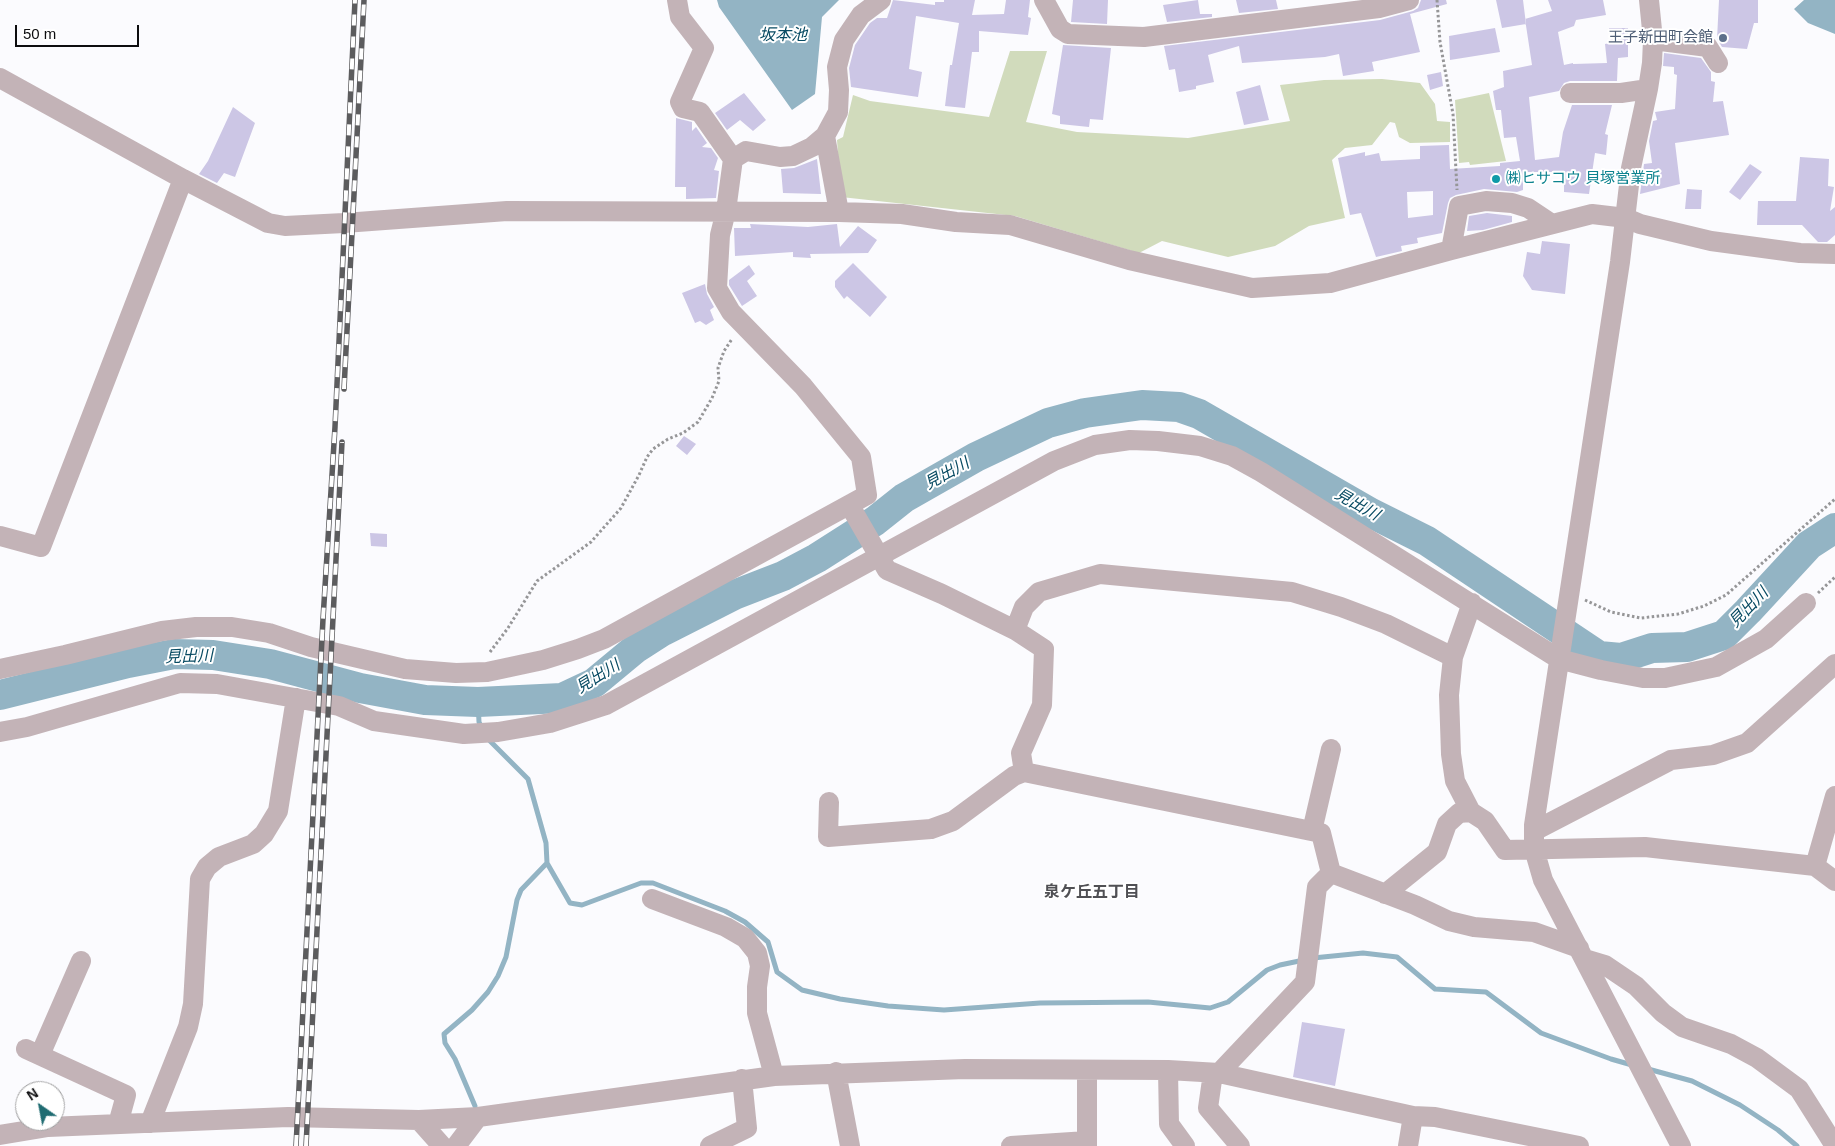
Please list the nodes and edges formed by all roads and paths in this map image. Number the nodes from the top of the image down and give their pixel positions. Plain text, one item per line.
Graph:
1 (677, 0) edge
2 (881, 0) edge
3 (1044, 0) edge
4 (1409, 0) edge
5 (1437, 0) edge
6 (1649, 0) edge
7 (1653, 40) junction
8 (1718, 63) dead end
9 (0, 78) edge
10 (1648, 90) junction
11 (1570, 93) dead end
12 (825, 136) junction
13 (733, 159) junction
14 (183, 178) junction
15 (1459, 206) junction
16 (726, 211) junction
17 (839, 212) junction
18 (1626, 218) junction
19 (1552, 224) junction
20 (1451, 250) junction
21 (1835, 254) edge
22 (742, 324) junction
23 (1835, 499) edge
24 (850, 506) junction
25 (0, 536) edge
26 (879, 557) junction
27 (1570, 594) junction
28 (1472, 603) junction
29 (1806, 603) dead end
30 (1015, 630) junction
31 (1453, 657) junction
32 (1560, 659) junction
33 (1835, 664) edge
34 (0, 669) edge
35 (475, 673) junction
36 (296, 698) junction
37 (0, 732) edge
38 (1331, 749) dead end
39 (1024, 772) junction
40 (1835, 796) edge
41 (829, 802) dead end
42 (1471, 812) junction
43 (1312, 831) junction
44 (1534, 840) junction
45 (1816, 866) junction
46 (1331, 873) junction
47 (1835, 881) edge
48 (1385, 894) junction
49 (652, 899) dead end
50 (1582, 954) junction
51 (81, 962) dead end
52 (1168, 1070) junction
53 (1086, 1071) junction
54 (836, 1072) junction
55 (1216, 1073) junction
56 (774, 1076) junction
57 (742, 1079) junction
58 (1413, 1116) junction
59 (419, 1120) junction
60 (150, 1123) junction
61 (118, 1124) junction
62 (0, 1134) edge
63 (469, 1135) edge
64 (1087, 1144) edge
65 (442, 1146) edge
66 (710, 1146) edge
67 (850, 1146) edge
68 (1011, 1146) edge
69 (1185, 1146) edge
70 (1240, 1146) edge
71 (1408, 1146) edge
72 (1579, 1146) edge
73 (1680, 1146) edge
74 (1835, 1146) edge

1 - 13 street
2 - 12 street
3 - 4 street
5 - 15 path
6 - 7 street
7 - 8 street
7 - 10 street
9 - 14 street
10 - 11 street
10 - 18 street
12 - 13 street
12 - 17 street
13 - 16 street
14 - 16 street
14 - 25 street
15 - 19 street
15 - 20 street
16 - 17 street
16 - 22 street
17 - 20 street
18 - 19 street
18 - 21 street
18 - 27 street
19 - 20 street
22 - 24 street
22 - 35 path
23 - 27 path
24 - 26 street
24 - 35 street
26 - 28 street
26 - 30 street
26 - 36 street
27 - 32 street
28 - 31 street
28 - 32 street
29 - 32 street
30 - 31 street
30 - 39 street
31 - 42 street
32 - 44 street
33 - 44 street
34 - 35 street
36 - 37 street
36 - 60 street
38 - 43 street
39 - 41 street
39 - 43 street
40 - 45 street
42 - 44 street
42 - 48 street
43 - 46 street
44 - 45 street
44 - 50 street
45 - 47 street
46 - 48 street
46 - 55 street
48 - 50 street
49 - 56 street
50 - 73 street
50 - 74 street
51 - 61 street
52 - 53 street
52 - 55 street
52 - 69 street
53 - 54 street
53 - 64 street
54 - 56 street
54 - 67 street
55 - 58 street
55 - 70 street
56 - 57 street
57 - 63 street
57 - 66 street
58 - 71 street
58 - 72 street
59 - 60 street
59 - 63 street
59 - 65 street
60 - 61 street
61 - 62 street
64 - 68 street

